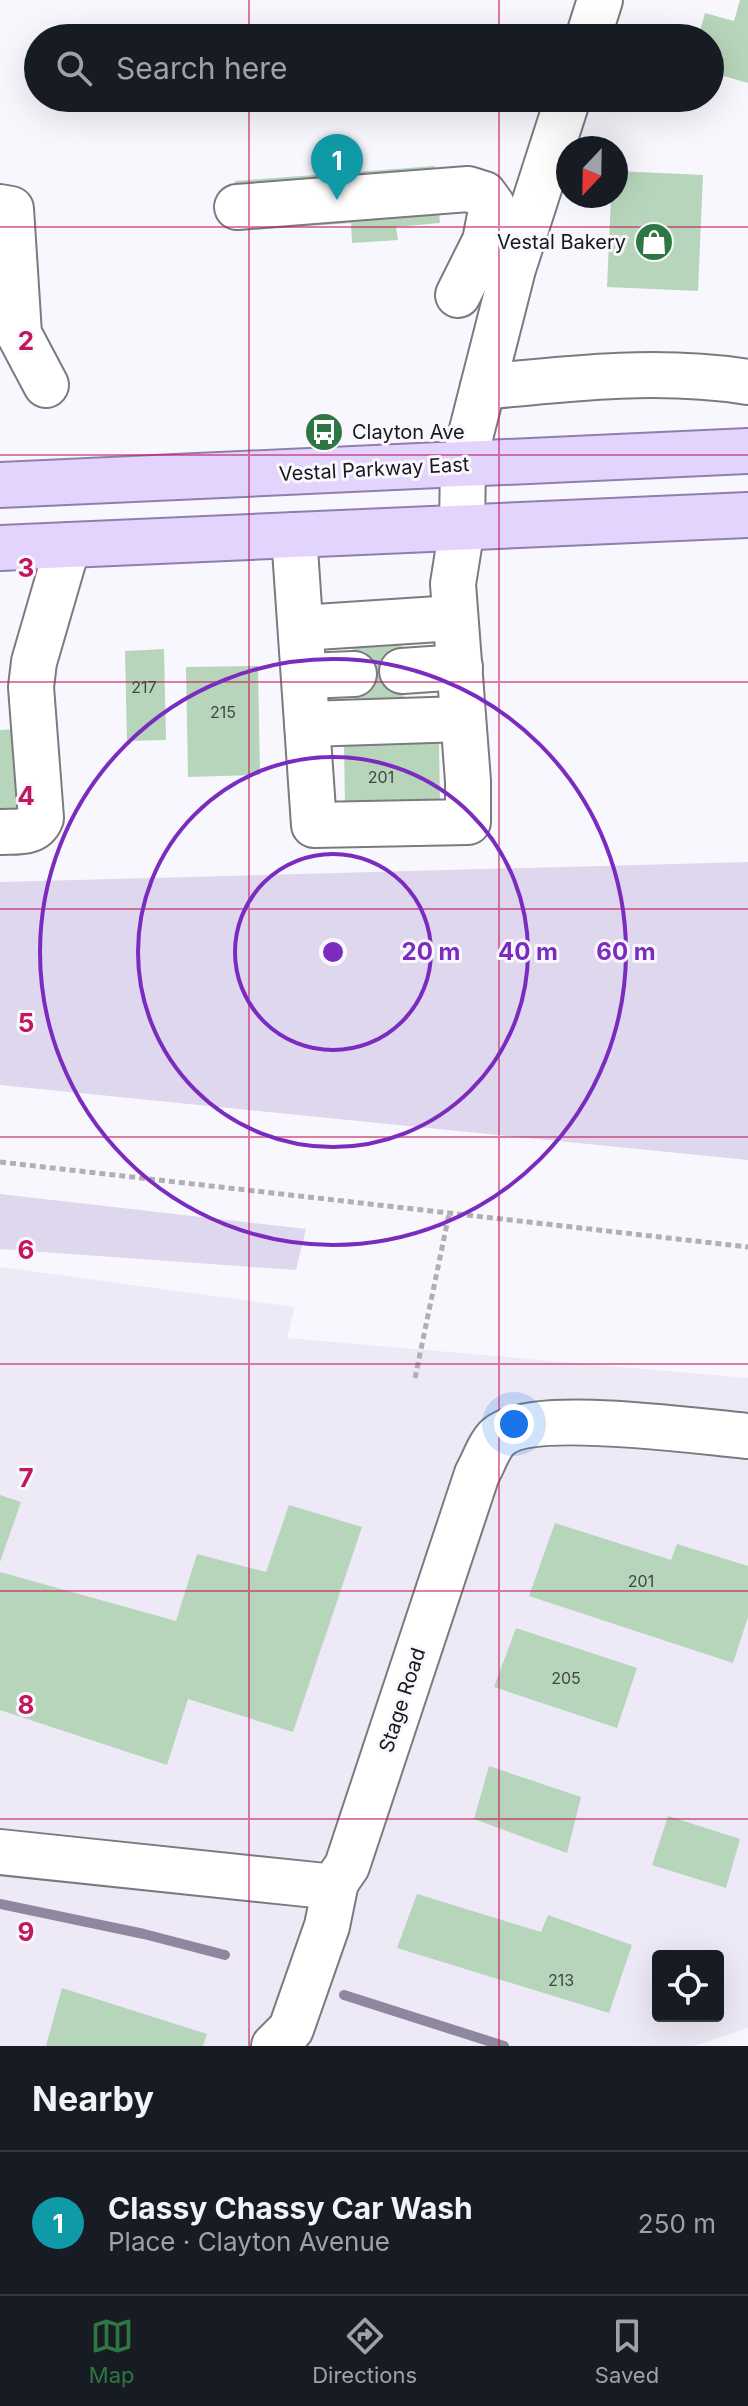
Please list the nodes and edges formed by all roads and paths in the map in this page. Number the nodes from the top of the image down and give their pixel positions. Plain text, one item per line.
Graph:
1 (600, 0) edge
2 (592, 24) edge
3 (563, 112) edge
4 (0, 207) edge
5 (237, 207) dead end
6 (458, 295) dead end
7 (748, 382) edge
8 (46, 385) dead end
9 (483, 387) junction
10 (748, 451) edge
11 (463, 465) junction
12 (0, 485) edge
13 (748, 515) edge
14 (462, 527) junction
15 (294, 535) junction
16 (68, 545) junction
17 (0, 548) edge
18 (454, 618) junction
19 (301, 628) junction
20 (460, 667) junction
21 (402, 671) dead end
22 (354, 674) dead end
23 (305, 676) junction
24 (15, 687) edge
25 (463, 719) junction
26 (316, 723) junction
27 (0, 832) edge
28 (0, 1162) edge
29 (449, 1214) junction
30 (748, 1247) edge
31 (415, 1378) dead end
32 (748, 1436) edge
33 (0, 1852) edge
34 (336, 1882) junction
35 (274, 2046) edge

1 - 2 street
3 - 9 street
4 - 8 street
5 - 6 street
7 - 9 street
9 - 11 street
10 - 11 main road, Vestal Parkway East
11 - 12 main road, Vestal Parkway East
11 - 14 street
13 - 14 main road
14 - 15 main road
14 - 18 street
15 - 16 main road
15 - 19 street
16 - 17 main road
16 - 24 street
18 - 19 street
18 - 20 street
19 - 23 street
20 - 21 street
20 - 25 street
22 - 23 street
23 - 26 street
24 - 27 street
25 - 26 street
25 - 26 street
28 - 29 path
29 - 30 path
29 - 31 path
32 - 34 street, Stage Road
33 - 34 street
34 - 35 street, Stage Road

